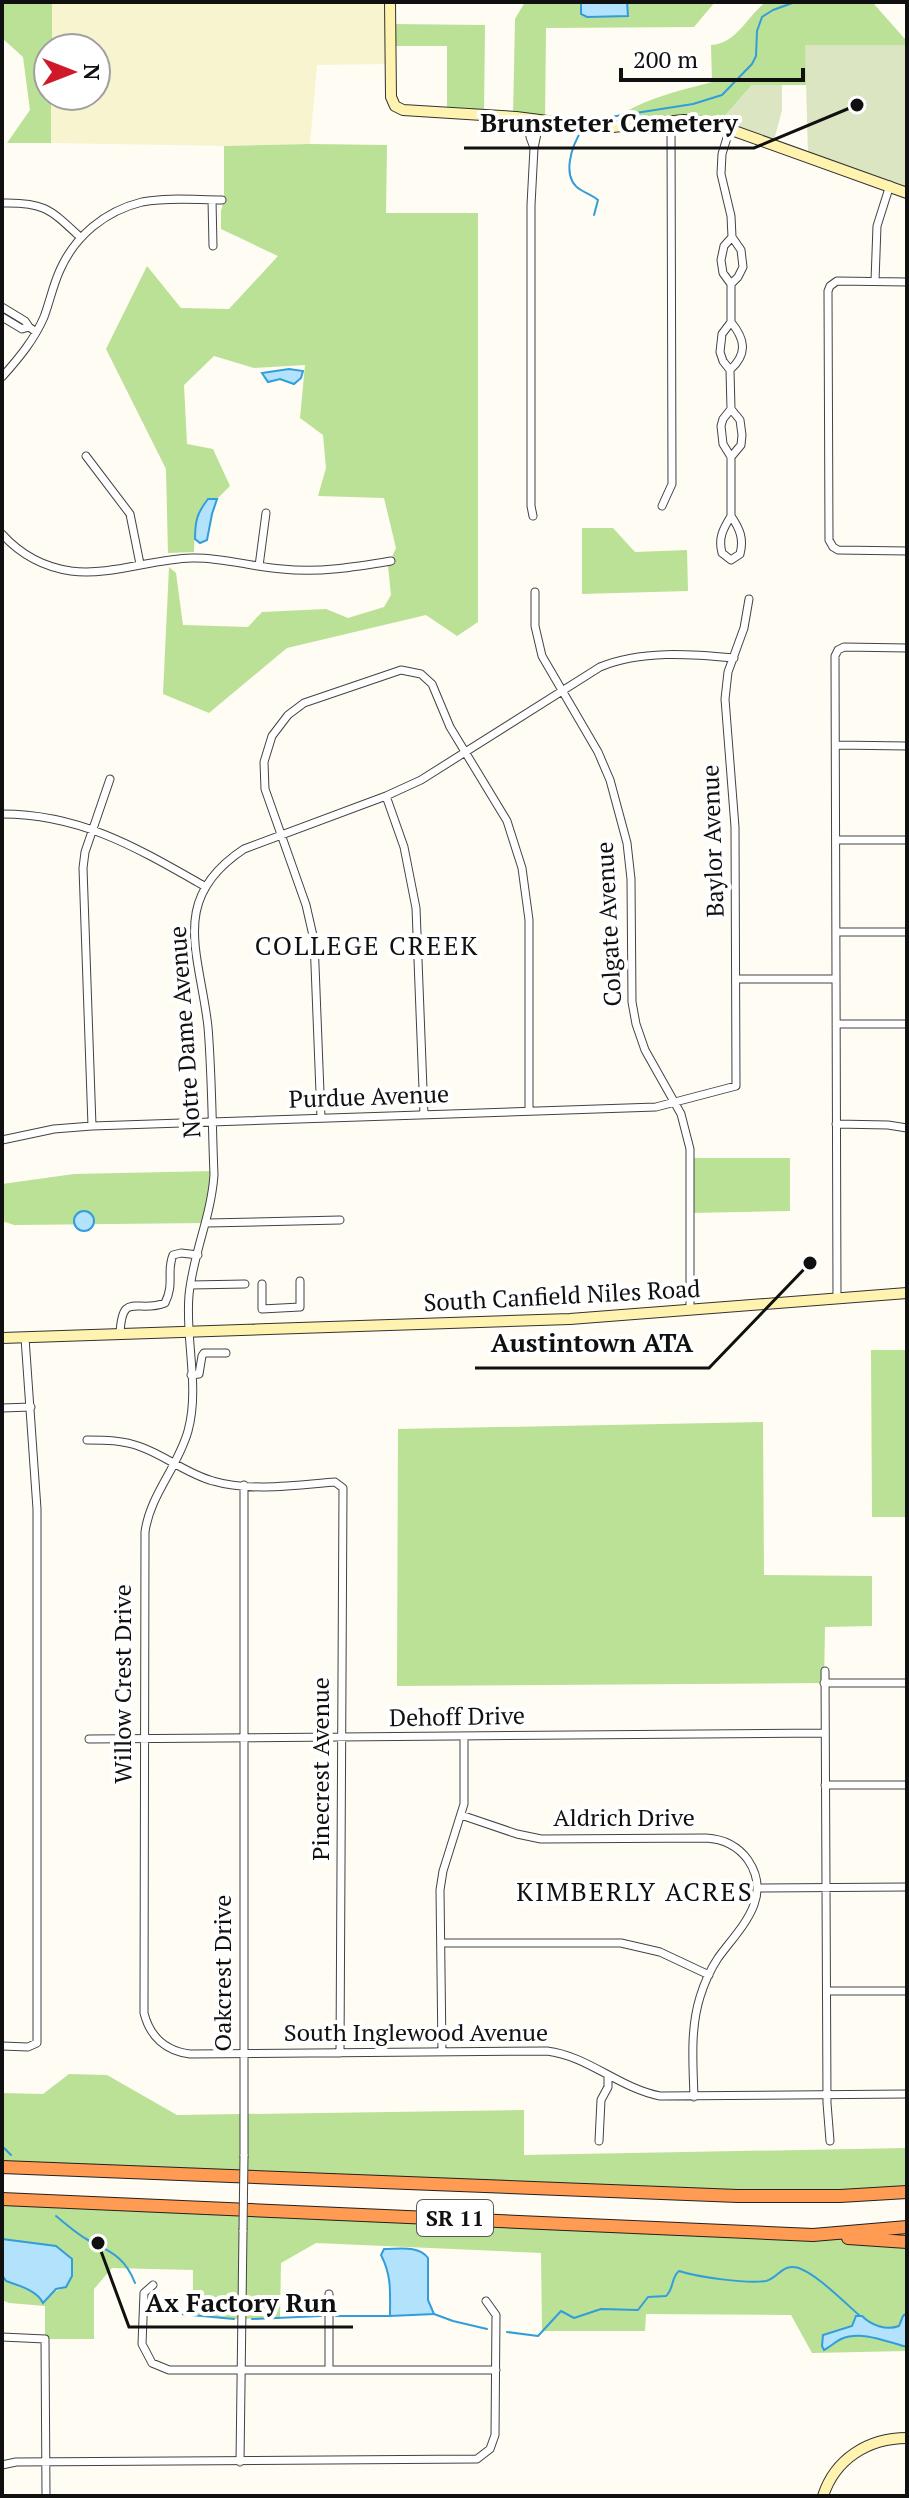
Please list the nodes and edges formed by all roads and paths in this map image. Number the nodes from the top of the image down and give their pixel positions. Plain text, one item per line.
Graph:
1 (390, 2) edge
2 (535, 119) junction
3 (671, 122) junction
4 (730, 128) junction
5 (890, 185) junction
6 (907, 193) edge
7 (212, 200) junction
8 (222, 200) dead end
9 (2, 203) edge
10 (80, 237) junction
11 (732, 237) junction
12 (213, 246) dead end
13 (875, 281) junction
14 (907, 282) edge
15 (731, 284) junction
16 (2, 307) edge
17 (2, 317) edge
18 (731, 322) junction
19 (32, 330) junction
20 (730, 370) junction
21 (2, 377) edge
22 (731, 409) junction
23 (86, 456) dead end
24 (731, 457) junction
25 (662, 506) dead end
26 (266, 513) dead end
27 (533, 516) dead end
28 (731, 516) junction
29 (2, 534) edge
30 (907, 551) edge
31 (391, 561) dead end
32 (140, 564) junction
33 (259, 566) junction
34 (535, 592) dead end
35 (749, 599) dead end
36 (907, 648) edge
37 (734, 658) junction
38 (562, 691) junction
39 (836, 745) junction
40 (907, 746) edge
41 (466, 752) junction
42 (110, 779) dead end
43 (386, 796) junction
44 (2, 814) edge
45 (93, 829) junction
46 (281, 834) junction
47 (836, 840) junction
48 (907, 840) edge
49 (206, 887) junction
50 (836, 932) junction
51 (907, 932) edge
52 (736, 979) junction
53 (836, 979) junction
54 (836, 1024) junction
55 (907, 1024) edge
56 (736, 1086) joint
57 (675, 1104) junction
58 (529, 1111) junction
59 (424, 1115) junction
60 (321, 1118) junction
61 (212, 1122) junction
62 (836, 1124) junction
63 (92, 1126) junction
64 (907, 1128) edge
65 (2, 1140) edge
66 (340, 1220) dead end
67 (207, 1223) junction
68 (198, 1255) junction
69 (300, 1281) dead end
70 (245, 1284) dead end
71 (262, 1284) dead end
72 (191, 1285) junction
73 (907, 1293) edge
74 (837, 1298) junction
75 (284, 1308) junction
76 (690, 1310) junction
77 (285, 1328) junction
78 (189, 1332) junction
79 (120, 1334) junction
80 (2, 1338) edge
81 (25, 1338) junction
82 (226, 1353) dead end
83 (191, 1375) junction
84 (31, 1407) junction
85 (2, 1408) edge
86 (87, 1440) dead end
87 (174, 1463) junction
88 (244, 1485) junction
89 (825, 1671) dead end
90 (824, 1683) junction
91 (907, 1683) edge
92 (825, 1733) junction
93 (464, 1737) junction
94 (341, 1738) junction
95 (89, 1739) dead end
96 (244, 1739) junction
97 (143, 1740) junction
98 (825, 1785) junction
99 (907, 1785) edge
100 (461, 1815) junction
101 (907, 1887) edge
102 (758, 1888) junction
103 (826, 1888) junction
104 (441, 1943) junction
105 (709, 1975) junction
106 (827, 1991) junction
107 (907, 1991) edge
108 (159, 2041) joint
109 (2, 2046) edge
110 (442, 2052) junction
111 (243, 2053) junction
112 (340, 2053) junction
113 (608, 2075) junction
114 (907, 2094) edge
115 (828, 2095) junction
116 (694, 2097) junction
117 (599, 2141) dead end
118 (830, 2141) dead end
119 (2, 2167) edge
120 (905, 2192) edge
121 (2, 2199) edge
122 (907, 2227) edge
123 (813, 2235) junction
124 (907, 2242) edge
125 (153, 2285) dead end
126 (329, 2294) dead end
127 (486, 2301) dead end
128 (2, 2337) edge
129 (329, 2369) junction
130 (242, 2370) junction
131 (496, 2370) junction
132 (907, 2438) edge
133 (46, 2462) junction
134 (240, 2462) junction
135 (2, 2465) edge
136 (46, 2496) edge
137 (823, 2496) edge

1 - 2 main road
2 - 3 main road
2 - 27 street
3 - 4 main road
3 - 25 street
4 - 5 main road
4 - 11 street
5 - 6 main road
5 - 13 street
7 - 8 street
7 - 10 street
7 - 12 street
9 - 10 street
10 - 19 street
11 - 15 street
11 - 15 street
13 - 14 street
13 - 30 street
15 - 18 street
16 - 19 street
17 - 19 street
18 - 20 street
18 - 20 street
19 - 21 street
20 - 22 street
22 - 24 street
22 - 24 street
23 - 32 street
24 - 28 street
26 - 33 street
28 - 28 street
29 - 32 street
31 - 33 street
32 - 33 street
34 - 38 street, Colgate Avenue
35 - 37 street, Baylor Avenue
36 - 39 street
37 - 38 street, Notre Dame Avenue
37 - 52 street, Baylor Avenue
38 - 41 street, Notre Dame Avenue
38 - 57 street, Colgate Avenue
39 - 40 street
39 - 47 street
41 - 43 street, Notre Dame Avenue
41 - 46 street
41 - 58 street
42 - 45 street
43 - 46 street, Notre Dame Avenue
43 - 59 street
44 - 45 street
45 - 49 street
45 - 63 street
46 - 49 street, Notre Dame Avenue
46 - 60 street
47 - 48 street
47 - 50 street
49 - 61 street, Notre Dame Avenue
50 - 51 street
50 - 53 street
52 - 53 street
52 - 56 street, Baylor Avenue
53 - 54 street
54 - 55 street
54 - 62 street
56 - 57 street, Purdue Avenue
57 - 58 street, Purdue Avenue
57 - 76 street, Colgate Avenue
58 - 59 street, Purdue Avenue
59 - 60 street, Purdue Avenue
60 - 61 street, Purdue Avenue
61 - 63 street, Purdue Avenue
61 - 67 street, Notre Dame Avenue
62 - 64 street
62 - 74 street
63 - 65 street, Purdue Avenue
66 - 67 street
67 - 68 street, Notre Dame Avenue
68 - 72 street, Notre Dame Avenue
68 - 79 street
69 - 75 street
70 - 72 street
71 - 75 street
72 - 78 street, Notre Dame Avenue
73 - 74 main road, South Canfield Niles Road
74 - 76 main road, South Canfield Niles Road
75 - 77 street
76 - 77 main road, South Canfield Niles Road
77 - 78 main road, South Canfield Niles Road
78 - 79 main road
78 - 83 street, Willow Crest Drive
79 - 81 main road
80 - 81 main road
81 - 84 street
82 - 83 street
83 - 87 street, Willow Crest Drive
84 - 85 street
84 - 109 street
86 - 87 street
87 - 88 street
87 - 97 street, Willow Crest Drive
88 - 94 street, Pinecrest Avenue
88 - 96 street, Oakcrest Drive
89 - 90 street
90 - 91 street
90 - 92 street
92 - 93 street, Dehoff Drive
92 - 98 street
93 - 94 street, Dehoff Drive
93 - 100 street
94 - 96 street, Dehoff Drive
94 - 112 street, Pinecrest Avenue
95 - 97 street, Dehoff Drive
96 - 97 street, Dehoff Drive
96 - 111 street, Oakcrest Drive
97 - 108 street, Willow Crest Drive
98 - 99 street
98 - 103 street
100 - 102 street, Aldrich Drive
100 - 104 street
101 - 103 street
102 - 103 street
102 - 105 street
103 - 106 street
104 - 105 street
104 - 110 street
105 - 116 street
106 - 107 street
106 - 115 street
108 - 111 street, South Inglewood Avenue
110 - 112 street, South Inglewood Avenue
110 - 113 street, South Inglewood Avenue
111 - 112 street, South Inglewood Avenue
111 - 130 street, Oakcrest Drive, bridge
113 - 116 street, South Inglewood Avenue
113 - 117 street
114 - 115 street, South Inglewood Avenue
115 - 116 street, South Inglewood Avenue
115 - 118 street
119 - 120 highway, SR 11
121 - 123 highway, SR 11
122 - 123 highway, SR 11
123 - 124 highway
125 - 130 street
126 - 129 street
127 - 131 street
128 - 133 street
129 - 130 street
129 - 131 street
130 - 134 street, Oakcrest Drive
131 - 134 street
132 - 137 main road
133 - 134 street
133 - 135 street
133 - 136 street

